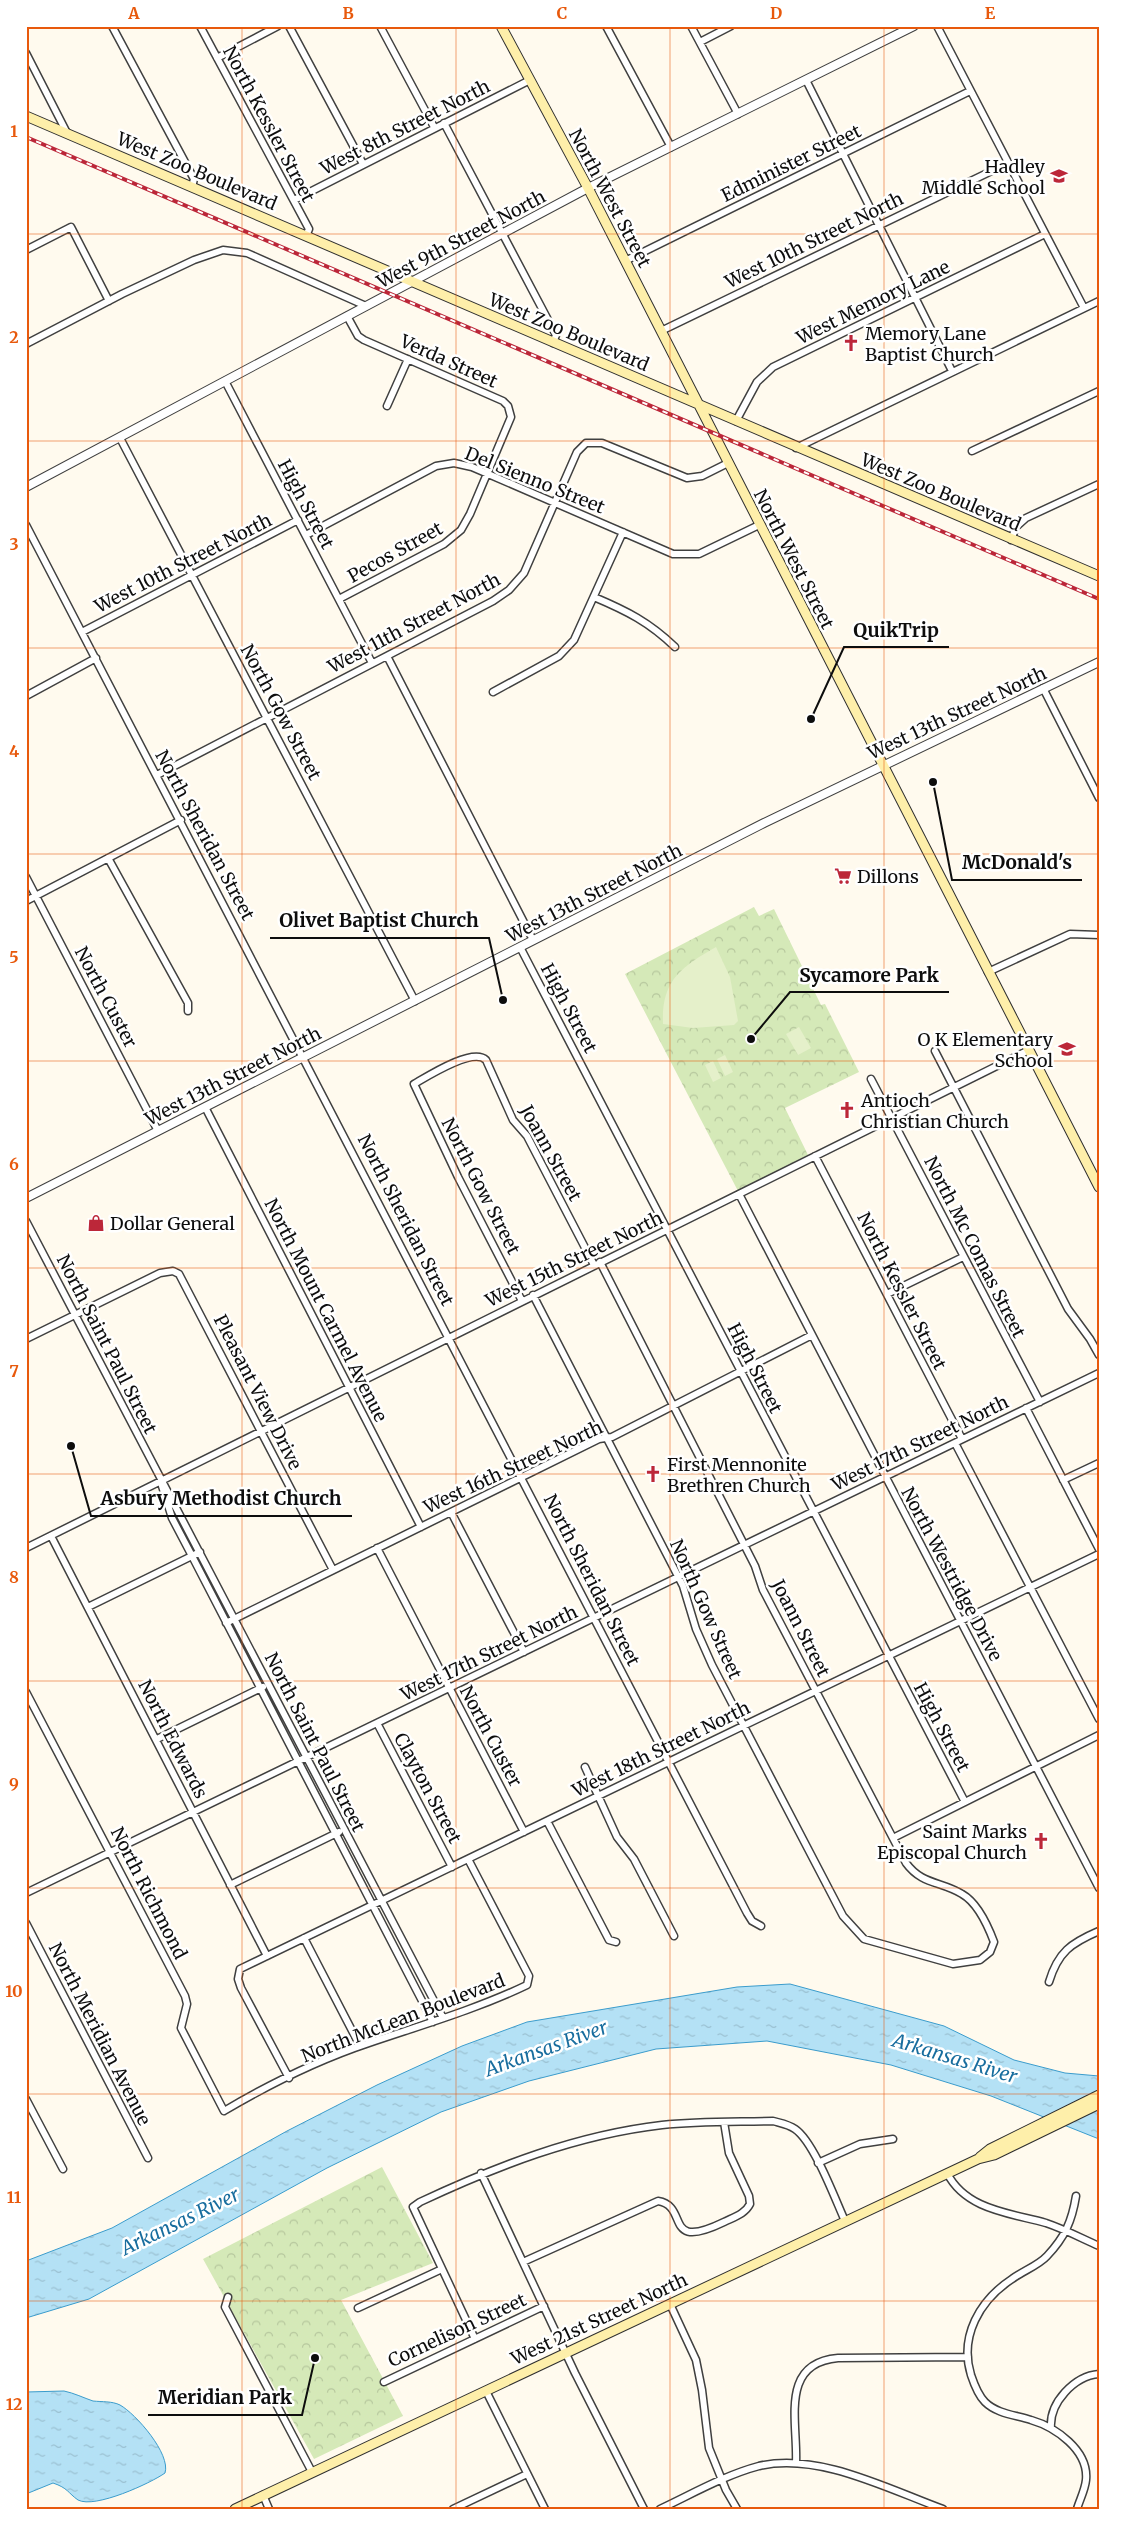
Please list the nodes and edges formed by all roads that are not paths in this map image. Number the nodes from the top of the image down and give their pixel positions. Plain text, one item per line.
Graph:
1 (112, 26) edge
2 (200, 26) edge
3 (278, 26) edge
4 (289, 26) edge
5 (380, 26) edge
6 (501, 26) edge
7 (606, 26) edge
8 (691, 26) edge
9 (732, 26) edge
10 (914, 26) edge
11 (937, 26) edge
12 (700, 42) junction
13 (26, 52) edge
14 (217, 58) junction
15 (530, 80) junction
16 (806, 80) junction
17 (970, 91) junction
18 (738, 114) junction
19 (26, 116) edge
20 (444, 123) junction
21 (434, 127) junction
22 (68, 133) junction
23 (671, 147) junction
24 (843, 154) junction
25 (1008, 163) junction
26 (363, 164) junction
27 (192, 187) junction
28 (588, 188) junction
29 (294, 200) junction
30 (879, 226) junction
31 (503, 233) junction
32 (1046, 234) junction
33 (306, 236) junction
34 (26, 250) edge
35 (625, 261) junction
36 (412, 282) junction
37 (916, 298) junction
38 (110, 301) junction
39 (1098, 303) edge
40 (366, 306) junction
41 (1084, 308) junction
42 (347, 316) junction
43 (661, 331) junction
44 (553, 343) junction
45 (26, 344) edge
46 (408, 360) junction
47 (952, 371) junction
48 (225, 381) junction
49 (1099, 391) edge
50 (698, 405) junction
51 (387, 406) dead end
52 (736, 422) junction
53 (120, 438) junction
54 (796, 448) junction
55 (972, 451) dead end
56 (728, 463) junction
57 (488, 474) junction
58 (1099, 484) edge
59 (26, 487) edge
60 (555, 503) junction
61 (298, 520) junction
62 (26, 525) edge
63 (759, 525) junction
64 (623, 532) junction
65 (306, 535) junction
66 (1011, 540) junction
67 (192, 574) junction
68 (1099, 576) edge
69 (594, 597) junction
70 (339, 600) junction
71 (82, 632) junction
72 (675, 647) dead end
73 (386, 656) junction
74 (96, 658) junction
75 (1099, 662) edge
76 (372, 663) junction
77 (1043, 688) junction
78 (493, 692) dead end
79 (26, 696) edge
80 (267, 718) junction
81 (882, 765) junction
82 (157, 775) junction
83 (1099, 798) edge
84 (181, 820) junction
85 (108, 858) junction
86 (26, 878) edge
87 (36, 896) junction
88 (26, 901) edge
89 (1099, 935) edge
90 (533, 940) junction
91 (520, 947) junction
92 (988, 972) junction
93 (415, 1000) junction
94 (188, 1011) dead end
95 (1028, 1050) junction
96 (935, 1051) dead end
97 (481, 1056) joint
98 (304, 1057) junction
99 (871, 1079) dead end
100 (954, 1087) junction
101 (205, 1107) junction
102 (891, 1118) junction
103 (158, 1131) junction
104 (815, 1156) junction
105 (1098, 1183) edge
106 (739, 1194) junction
107 (26, 1198) edge
108 (26, 1221) edge
109 (667, 1229) junction
110 (963, 1257) junction
111 (597, 1264) junction
112 (887, 1294) junction
113 (533, 1295) junction
114 (522, 1301) junction
115 (75, 1314) junction
116 (812, 1335) junction
117 (450, 1338) junction
118 (26, 1339) edge
119 (1099, 1355) edge
120 (740, 1372) junction
121 (1099, 1374) edge
122 (349, 1387) junction
123 (1040, 1402) junction
124 (674, 1406) junction
125 (1026, 1408) junction
126 (260, 1430) junction
127 (608, 1438) junction
128 (962, 1439) junction
129 (955, 1443) junction
130 (1099, 1463) edge
131 (885, 1477) junction
132 (522, 1478) junction
133 (1063, 1480) junction
134 (161, 1481) junction
135 (451, 1512) junction
136 (813, 1512) junction
137 (421, 1527) junction
138 (51, 1536) junction
139 (744, 1545) junction
140 (26, 1548) edge
141 (377, 1548) junction
142 (1099, 1549) edge
143 (200, 1552) junction
144 (1099, 1554) edge
145 (192, 1556) junction
146 (334, 1570) junction
147 (678, 1577) junction
148 (1030, 1588) junction
149 (88, 1607) junction
150 (595, 1618) junction
151 (234, 1619) junction
152 (960, 1622) junction
153 (226, 1623) junction
154 (524, 1652) junction
155 (888, 1656) junction
156 (268, 1684) junction
157 (260, 1688) junction
158 (449, 1688) junction
159 (815, 1691) junction
160 (26, 1692) edge
161 (1099, 1719) edge
162 (377, 1723) junction
163 (743, 1726) junction
164 (1099, 1735) edge
165 (157, 1739) junction
166 (306, 1758) junction
167 (298, 1761) junction
168 (670, 1761) junction
169 (1036, 1766) junction
170 (585, 1767) dead end
171 (597, 1796) junction
172 (965, 1802) junction
173 (193, 1812) junction
174 (547, 1820) junction
175 (344, 1830) junction
176 (524, 1832) junction
177 (336, 1834) junction
178 (892, 1838) junction
179 (111, 1852) junction
180 (468, 1859) junction
181 (452, 1867) junction
182 (230, 1885) junction
183 (1099, 1888) edge
184 (26, 1893) edge
185 (380, 1901) junction
186 (373, 1904) junction
187 (26, 1923) edge
188 (762, 1926) dead end
189 (1099, 1931) edge
190 (674, 1936) dead end
191 (304, 1938) junction
192 (616, 1942) dead end
193 (267, 1956) junction
194 (970, 1963) joint
195 (1049, 1982) dead end
196 (443, 2018) junction
197 (433, 2022) junction
198 (360, 2046) junction
199 (289, 2078) junction
200 (1099, 2095) edge
201 (26, 2099) edge
202 (1099, 2104) edge
203 (224, 2111) joint
204 (724, 2122) junction
205 (893, 2139) dead end
206 (148, 2158) dead end
207 (978, 2159) junction
208 (818, 2163) junction
209 (63, 2169) dead end
210 (481, 2173) junction
211 (947, 2173) junction
212 (1076, 2196) dead end
213 (845, 2221) junction
214 (1066, 2230) junction
215 (1099, 2246) edge
216 (523, 2262) junction
217 (442, 2269) junction
218 (228, 2297) dead end
219 (670, 2304) junction
220 (544, 2306) junction
221 (358, 2308) dead end
222 (475, 2339) junction
223 (566, 2353) junction
224 (968, 2357) junction
225 (1099, 2374) edge
226 (384, 2382) dead end
227 (486, 2391) junction
228 (1051, 2428) junction
229 (796, 2463) junction
230 (312, 2472) junction
231 (527, 2474) junction
232 (722, 2480) junction
233 (263, 2495) junction
234 (235, 2509) edge
235 (269, 2509) edge
236 (453, 2509) edge
237 (545, 2509) edge
238 (644, 2509) edge
239 (660, 2509) edge
240 (737, 2509) edge
241 (943, 2509) edge
242 (1077, 2509) edge

1 - 27 street
2 - 14 street, North Kessler Street
3 - 14 street
4 - 26 street
5 - 21 street
6 - 15 main road, North West Street
7 - 23 street
8 - 12 street
9 - 12 street
10 - 16 street, West 9th Street North
11 - 17 street
12 - 18 street
13 - 22 street
14 - 29 street, North Kessler Street
15 - 20 street, West 8th Street North
15 - 28 main road, North West Street
16 - 18 street, West 9th Street North
16 - 24 street
17 - 24 street, Edminister Street
17 - 25 street
18 - 23 street, West 9th Street North
19 - 22 main road, West Zoo Boulevard
20 - 21 street, West 8th Street North
20 - 31 street
21 - 26 street, West 8th Street North
22 - 27 main road, West Zoo Boulevard
23 - 28 street, West 9th Street North
24 - 30 street
24 - 35 street, Edminister Street
25 - 30 street, West 10th Street North
25 - 32 street
26 - 29 street, West 8th Street North
27 - 33 main road, West Zoo Boulevard
28 - 31 street, West 9th Street North
28 - 35 main road, North West Street
29 - 33 street, North Kessler Street
30 - 37 street
30 - 43 street, West 10th Street North
31 - 36 street, West 9th Street North
31 - 44 street
32 - 37 street, West Memory Lane
32 - 41 street
33 - 36 main road, West Zoo Boulevard
34 - 38 street
35 - 43 main road, North West Street
36 - 40 street, West 9th Street North
36 - 44 main road, West Zoo Boulevard
37 - 47 street
37 - 52 street, West Memory Lane
38 - 40 street
38 - 45 street
39 - 41 street
40 - 42 street, West 9th Street North
41 - 47 street
42 - 46 street, Verda Street
42 - 48 street, West 9th Street North
43 - 50 main road, North West Street
44 - 50 main road, West Zoo Boulevard
46 - 51 street
46 - 57 street, Verda Street
47 - 54 street
48 - 53 street, West 9th Street North
48 - 61 street, High Street
49 - 55 street
50 - 52 main road, West Zoo Boulevard
50 - 56 main road, North West Street
52 - 54 main road, West Zoo Boulevard
53 - 59 street, West 9th Street North
53 - 67 street, North Gow Street
54 - 66 main road, West Zoo Boulevard
56 - 60 street, West 11th Street North
56 - 63 main road, North West Street
57 - 60 street, Del Sienno Street
57 - 65 street, Del Sienno Street
57 - 70 street, Pecos Street
58 - 66 street
60 - 64 street, Del Sienno Street
60 - 73 street, West 11th Street North
61 - 65 street, High Street
61 - 67 street, West 10th Street North
62 - 71 street, North Sheridan Street
63 - 64 street, Del Sienno Street
63 - 81 main road, North West Street
64 - 69 street
65 - 70 street, High Street
66 - 68 main road, West Zoo Boulevard
67 - 71 street, West 10th Street North
67 - 80 street, North Gow Street
69 - 72 street
69 - 78 street
70 - 76 street, High Street
71 - 74 street, North Sheridan Street
73 - 76 street, West 11th Street North
73 - 90 street
74 - 79 street
74 - 82 street, North Sheridan Street
75 - 77 street, West 13th Street North
76 - 80 street, West 11th Street North
77 - 81 street, West 13th Street North
77 - 83 street
80 - 82 street, West 11th Street North
80 - 93 street, North Gow Street
81 - 90 street, West 13th Street North
81 - 92 main road, North West Street
82 - 84 street, North Sheridan Street
84 - 85 street
84 - 98 street, North Sheridan Street
85 - 87 street
85 - 94 street
86 - 87 street, North Custer
87 - 88 street
87 - 103 street, North Custer
89 - 92 street
90 - 91 street, West 13th Street North
91 - 93 street, West 13th Street North
91 - 109 street, High Street
92 - 95 main road, North West Street
93 - 98 street, West 13th Street North
95 - 100 street, West 15th Street North
95 - 105 main road, North West Street
96 - 100 street
97 - 111 street, Joann Street
97 - 114 street, North Gow Street
98 - 101 street, West 13th Street North
98 - 117 street, North Sheridan Street
99 - 102 street, North Mc Comas Street
100 - 102 street, West 15th Street North
100 - 119 street
101 - 103 street, West 13th Street North
101 - 122 street, North Mount Carmel Avenue
102 - 104 street, West 15th Street North
102 - 110 street, North Mc Comas Street
103 - 107 street, West 13th Street North
104 - 106 street, West 15th Street North
104 - 112 street, North Kessler Street
106 - 109 street, West 15th Street North
106 - 116 street, North Westridge Drive
108 - 115 street, North Saint Paul Street
109 - 111 street, West 15th Street North
109 - 120 street, High Street
110 - 112 street
110 - 123 street, North Mc Comas Street
111 - 113 street, West 15th Street North
111 - 124 street, Joann Street
112 - 128 street, North Kessler Street
113 - 114 street, West 15th Street North
113 - 127 street, North Gow Street
114 - 117 street, West 15th Street North
115 - 118 street, Pleasant View Drive
115 - 126 street, Pleasant View Drive
115 - 134 street, North Saint Paul Street
116 - 120 street, West 16th Street North
116 - 131 street, North Westridge Drive
117 - 122 street, West 15th Street North
117 - 132 street, North Sheridan Street
120 - 124 street, West 16th Street North
120 - 136 street, High Street
121 - 123 street, West 17th Street North
122 - 126 street, West 15th Street North
122 - 137 street, North Mount Carmel Avenue
123 - 125 street, West 17th Street North
124 - 127 street, West 16th Street North
124 - 139 street, Joann Street
125 - 128 street, West 17th Street North
125 - 133 street
126 - 134 street, West 15th Street North
126 - 146 street, Pleasant View Drive
127 - 132 street, West 16th Street North
127 - 147 street, North Gow Street
128 - 129 street, West 17th Street North
129 - 131 street, West 17th Street North
129 - 148 street
130 - 133 street
131 - 136 street, West 17th Street North
131 - 152 street, North Westridge Drive
132 - 135 street, West 16th Street North
132 - 150 street, North Sheridan Street
133 - 142 street
134 - 138 street, West 15th Street North
134 - 143 street, North Saint Paul Street
134 - 145 street, North Saint Paul Street
135 - 137 street, West 16th Street North
135 - 154 street
136 - 139 street, West 17th Street North
136 - 155 street, High Street
137 - 141 street, West 16th Street North
138 - 140 street, West 15th Street North
138 - 149 street, North Edwards
139 - 147 street, West 17th Street North
139 - 159 street, Joann Street
141 - 146 street, West 16th Street North
141 - 158 street, North Custer
143 - 145 street
143 - 151 street, North Saint Paul Street
144 - 148 street, West 18th Street North
145 - 149 street
145 - 153 street, North Saint Paul Street
146 - 151 street, West 16th Street North
147 - 150 street, West 17th Street North
147 - 163 street, North Gow Street
148 - 152 street, West 18th Street North
148 - 161 street
149 - 165 street, North Edwards
150 - 154 street, West 17th Street North
150 - 168 street, North Sheridan Street
151 - 153 street, West 16th Street North
151 - 156 street, North Saint Paul Street
152 - 155 street, West 18th Street North
152 - 169 street, North Westridge Drive
153 - 157 street, North Saint Paul Street
154 - 158 street, West 17th Street North
155 - 159 street, West 18th Street North
155 - 172 street, High Street
156 - 157 street
156 - 166 street, North Saint Paul Street
157 - 165 street
157 - 167 street, North Saint Paul Street
158 - 162 street, West 17th Street North
158 - 176 street, North Custer
159 - 163 street, West 18th Street North
159 - 178 street, Joann Street
160 - 179 street, North Richmond
162 - 166 street, West 17th Street North
162 - 181 street, Clayton Street
163 - 168 street, West 18th Street North
163 - 194 street, North Gow Street
164 - 169 street
165 - 173 street, North Edwards
166 - 167 street, West 17th Street North
166 - 175 street, North Saint Paul Street
167 - 173 street, West 17th Street North
167 - 177 street, North Saint Paul Street
168 - 171 street, West 18th Street North
168 - 188 street, North Sheridan Street
169 - 172 street
169 - 183 street, North Westridge Drive
170 - 171 street
171 - 174 street, West 18th Street North
171 - 190 street
172 - 178 street
173 - 179 street, West 17th Street North
173 - 182 street, North Edwards
174 - 176 street, West 18th Street North
174 - 192 street
175 - 177 street
175 - 185 street, North Saint Paul Street
176 - 180 street, West 18th Street North
177 - 182 street
177 - 186 street, North Saint Paul Street
178 - 194 street, Joann Street
179 - 184 street, West 17th Street North
179 - 203 street, North Richmond
180 - 181 street, West 18th Street North
180 - 196 street, North McLean Boulevard
181 - 185 street, West 18th Street North
182 - 193 street, North Edwards
185 - 186 street, West 18th Street North
185 - 196 street, North Saint Paul Street
186 - 191 street, West 18th Street North
186 - 197 street, North Saint Paul Street
187 - 206 street, North Meridian Avenue
189 - 195 street
191 - 193 street, West 18th Street North
191 - 198 street
193 - 199 street, West 18th Street North
196 - 197 street, North McLean Boulevard
197 - 198 street, North McLean Boulevard
198 - 199 street, North McLean Boulevard
199 - 203 street, North McLean Boulevard
200 - 207 main road, West 21st Street North
201 - 209 street
202 - 207 main road, West 21st Street North
204 - 208 street
204 - 210 street
204 - 216 street, Cornelison Street
205 - 208 street
207 - 211 main road, West 21st Street North
208 - 213 street
210 - 216 street
210 - 217 street
211 - 213 main road, West 21st Street North
211 - 214 street
212 - 214 street
213 - 219 main road, West 21st Street North
214 - 215 street
214 - 224 street
216 - 220 street
217 - 221 street
217 - 222 street
218 - 230 street
219 - 223 main road, West 21st Street North
219 - 232 street
220 - 222 street, Cornelison Street
220 - 223 street
222 - 226 street, Cornelison Street
223 - 227 main road, West 21st Street North
223 - 238 street
224 - 228 street
224 - 229 street
225 - 228 street
227 - 230 main road, West 21st Street North
227 - 231 street
228 - 242 street
229 - 232 street
229 - 241 street
230 - 233 main road, West 21st Street North
231 - 236 street
231 - 237 street
232 - 239 street
232 - 240 street
233 - 234 main road, West 21st Street North
233 - 235 street

